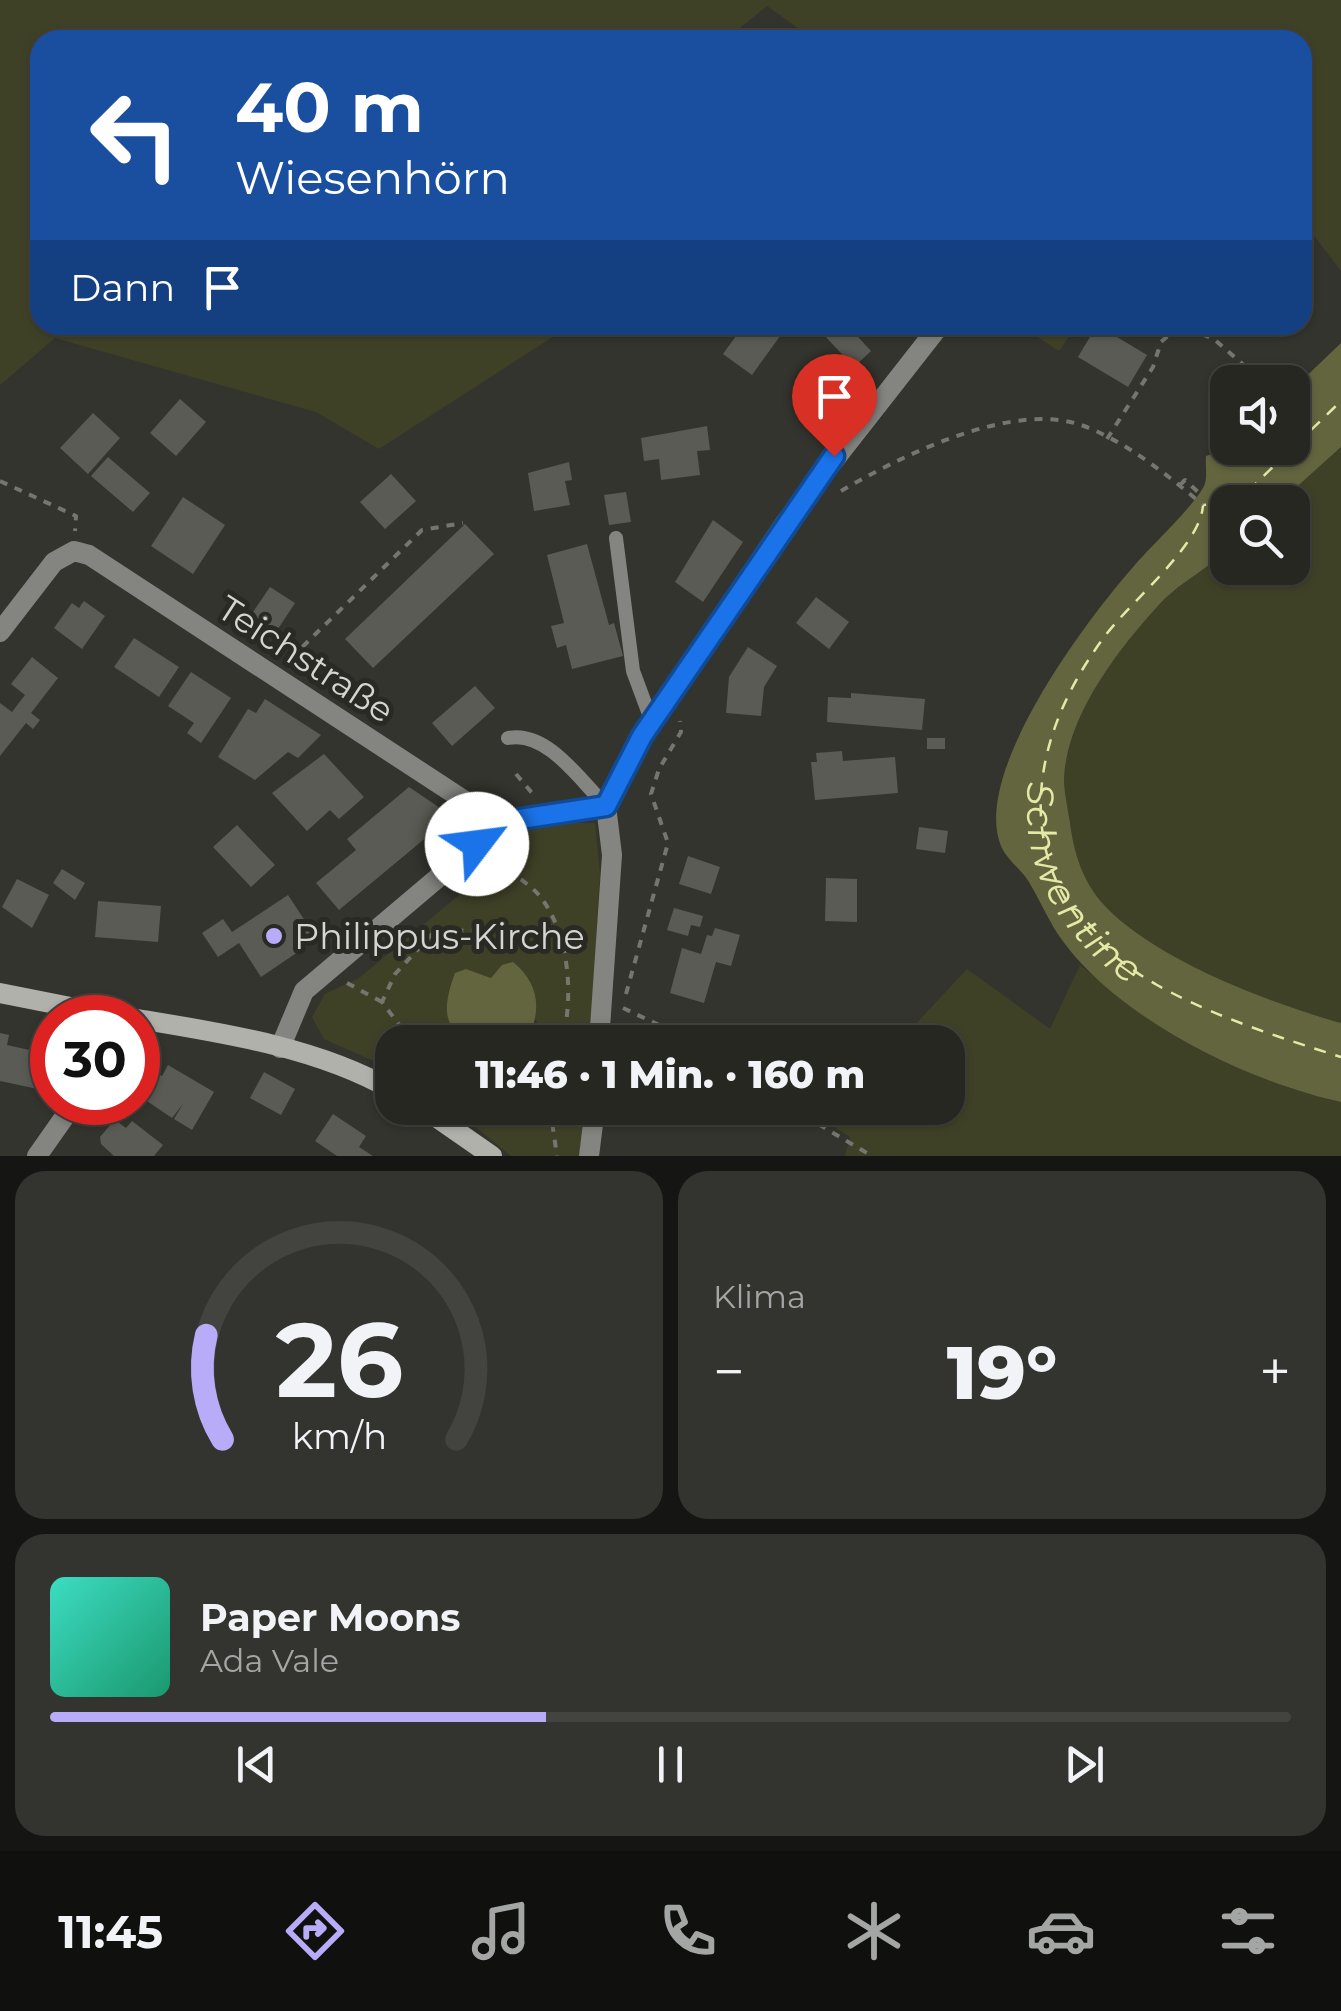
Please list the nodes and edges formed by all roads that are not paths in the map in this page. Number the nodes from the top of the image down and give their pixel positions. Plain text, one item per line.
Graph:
1 (932, 335) edge
2 (616, 538) dead end
3 (0, 632) edge
4 (652, 722) junction
5 (508, 738) dead end
6 (606, 806) junction
7 (485, 838) junction
8 (0, 993) edge
9 (30, 999) edge
10 (160, 1023) edge
11 (600, 1025) edge
12 (280, 1048) junction
13 (375, 1082) edge
14 (59, 1125) edge
15 (447, 1125) edge
16 (593, 1125) edge
17 (37, 1156) edge
18 (492, 1156) edge
19 (589, 1156) edge

1 - 4 street
2 - 4 lane
3 - 7 street, Teichstraße
4 - 6 street
5 - 6 lane
6 - 7 street
6 - 11 street
7 - 12 street
8 - 9 street
10 - 12 street
12 - 13 street
14 - 17 street
15 - 18 street
16 - 19 street

